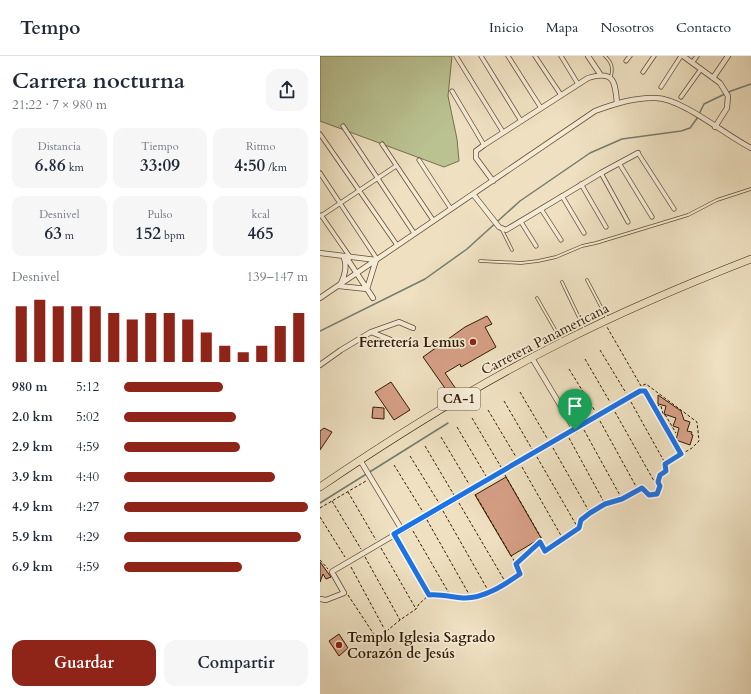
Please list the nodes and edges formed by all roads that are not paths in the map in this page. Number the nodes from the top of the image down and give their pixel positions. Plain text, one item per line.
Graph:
1 (456, 56) edge
2 (481, 56) edge
3 (508, 56) edge
4 (535, 56) edge
5 (561, 56) edge
6 (588, 56) edge
7 (605, 56) edge
8 (630, 56) edge
9 (654, 56) edge
10 (682, 56) edge
11 (697, 56) edge
12 (728, 56) edge
13 (626, 61) dead end
14 (692, 63) junction
15 (701, 69) junction
16 (643, 72) dead end
17 (600, 74) junction
18 (611, 78) junction
19 (712, 78) junction
20 (578, 84) junction
21 (661, 87) dead end
22 (452, 92) dead end
23 (561, 95) junction
24 (681, 97) dead end
25 (617, 103) junction
26 (541, 108) junction
27 (521, 121) junction
28 (343, 126) dead end
29 (715, 127) junction
30 (503, 132) junction
31 (320, 134) edge
32 (382, 144) dead end
33 (484, 145) junction
34 (751, 148) edge
35 (638, 153) joint
36 (419, 160) dead end
37 (619, 163) junction
38 (396, 166) junction
39 (320, 173) edge
40 (601, 173) junction
41 (378, 178) junction
42 (493, 181) junction
43 (581, 184) junction
44 (751, 189) edge
45 (359, 191) junction
46 (473, 194) junction
47 (562, 196) junction
48 (340, 204) junction
49 (452, 209) junction
50 (541, 209) junction
51 (674, 209) dead end
52 (321, 215) edge
53 (652, 217) dead end
54 (433, 220) junction
55 (521, 222) junction
56 (628, 222) dead end
57 (499, 227) junction
58 (606, 227) dead end
59 (584, 233) dead end
60 (414, 234) junction
61 (560, 240) dead end
62 (397, 245) junction
63 (536, 246) dead end
64 (512, 250) dead end
65 (320, 253) edge
66 (342, 256) junction
67 (350, 257) junction
68 (751, 259) edge
69 (376, 260) junction
70 (480, 261) dead end
71 (356, 274) junction
72 (587, 280) dead end
73 (562, 282) dead end
74 (339, 286) junction
75 (367, 290) junction
76 (320, 298) edge
77 (373, 298) dead end
78 (537, 298) dead end
79 (606, 322) junction
80 (413, 328) dead end
81 (585, 331) junction
82 (371, 332) junction
83 (390, 340) dead end
84 (562, 342) junction
85 (532, 358) junction
86 (320, 366) edge
87 (640, 391) road end
88 (575, 430) junction
89 (360, 460) junction
90 (320, 487) edge
91 (402, 530) junction
92 (320, 599) edge

1 - 30 street
2 - 27 street
3 - 26 street
4 - 23 street
5 - 20 street
6 - 17 street
7 - 18 lane
8 - 13 street
9 - 16 street
10 - 14 street
10 - 21 street
11 - 14 street
12 - 19 street
14 - 15 street
15 - 19 street
15 - 24 street
17 - 18 street
17 - 20 street
18 - 25 street
19 - 29 street
20 - 23 street
22 - 33 street
23 - 26 street
25 - 29 street
25 - 42 street
26 - 27 street
27 - 30 street
28 - 41 street
29 - 34 street
30 - 33 street
31 - 45 street
32 - 38 street
33 - 42 street
35 - 37 street
35 - 51 street
36 - 49 street
37 - 40 street
37 - 53 street
38 - 41 street
38 - 54 street
39 - 48 street
40 - 43 street
40 - 56 street
41 - 45 street
41 - 60 street
42 - 46 street
43 - 47 street
43 - 58 street
44 - 70 lane
45 - 48 street
45 - 62 street
46 - 49 street
46 - 57 street
47 - 50 street
47 - 59 street
48 - 52 street
48 - 69 street
49 - 54 street
50 - 55 street
50 - 61 street
52 - 67 street
54 - 60 street
55 - 57 street
55 - 63 street
57 - 64 lane
60 - 62 street
62 - 69 street
65 - 66 street
66 - 67 street
66 - 71 street
66 - 74 street
67 - 69 street
68 - 79 highway, Carretera Panamericana / CA-1
69 - 71 street
69 - 75 street
71 - 74 street
71 - 75 street
72 - 79 lane
73 - 81 lane
74 - 75 street
74 - 76 street
75 - 77 street
78 - 84 lane
79 - 81 highway, Carretera Panamericana / CA-1
80 - 82 street
81 - 84 highway, Carretera Panamericana / CA-1
82 - 83 street
82 - 86 street
84 - 85 highway, Carretera Panamericana / CA-1
85 - 88 street
85 - 89 highway, Carretera Panamericana / CA-1
87 - 88 street
88 - 91 street
89 - 90 highway, Carretera Panamericana / CA-1
89 - 91 street
91 - 92 street

